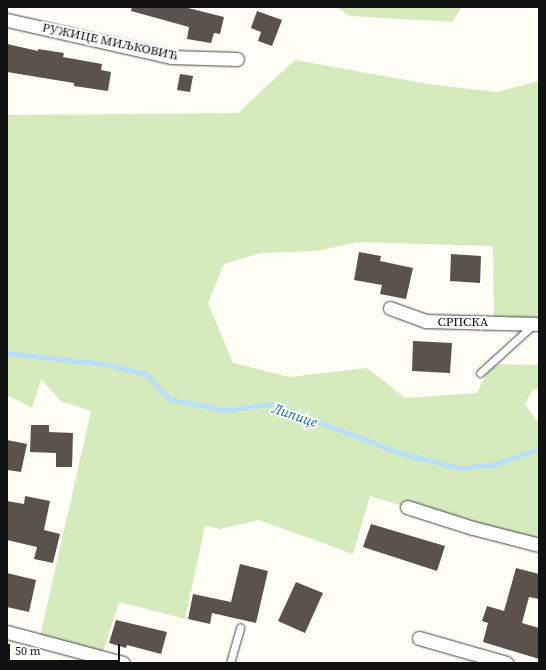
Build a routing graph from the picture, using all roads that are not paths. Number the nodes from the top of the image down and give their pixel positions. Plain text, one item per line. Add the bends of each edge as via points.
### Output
1 (7, 20) edge
2 (237, 59) dead end
3 (390, 308) dead end
4 (537, 323) edge
5 (480, 373) dead end
6 (407, 507) dead end
7 (539, 545) edge
8 (240, 627) dead end
9 (7, 632) edge
10 (419, 638) dead end
11 (123, 663) edge
12 (230, 663) edge
13 (506, 663) edge

1 - 2 street, РУЖИЦЕ МИЉКОВИЋ via 170,57
3 - 4 street, СРПСКА via 425,321
4 - 5 lane
6 - 7 street
8 - 12 lane
9 - 11 street
10 - 13 street

